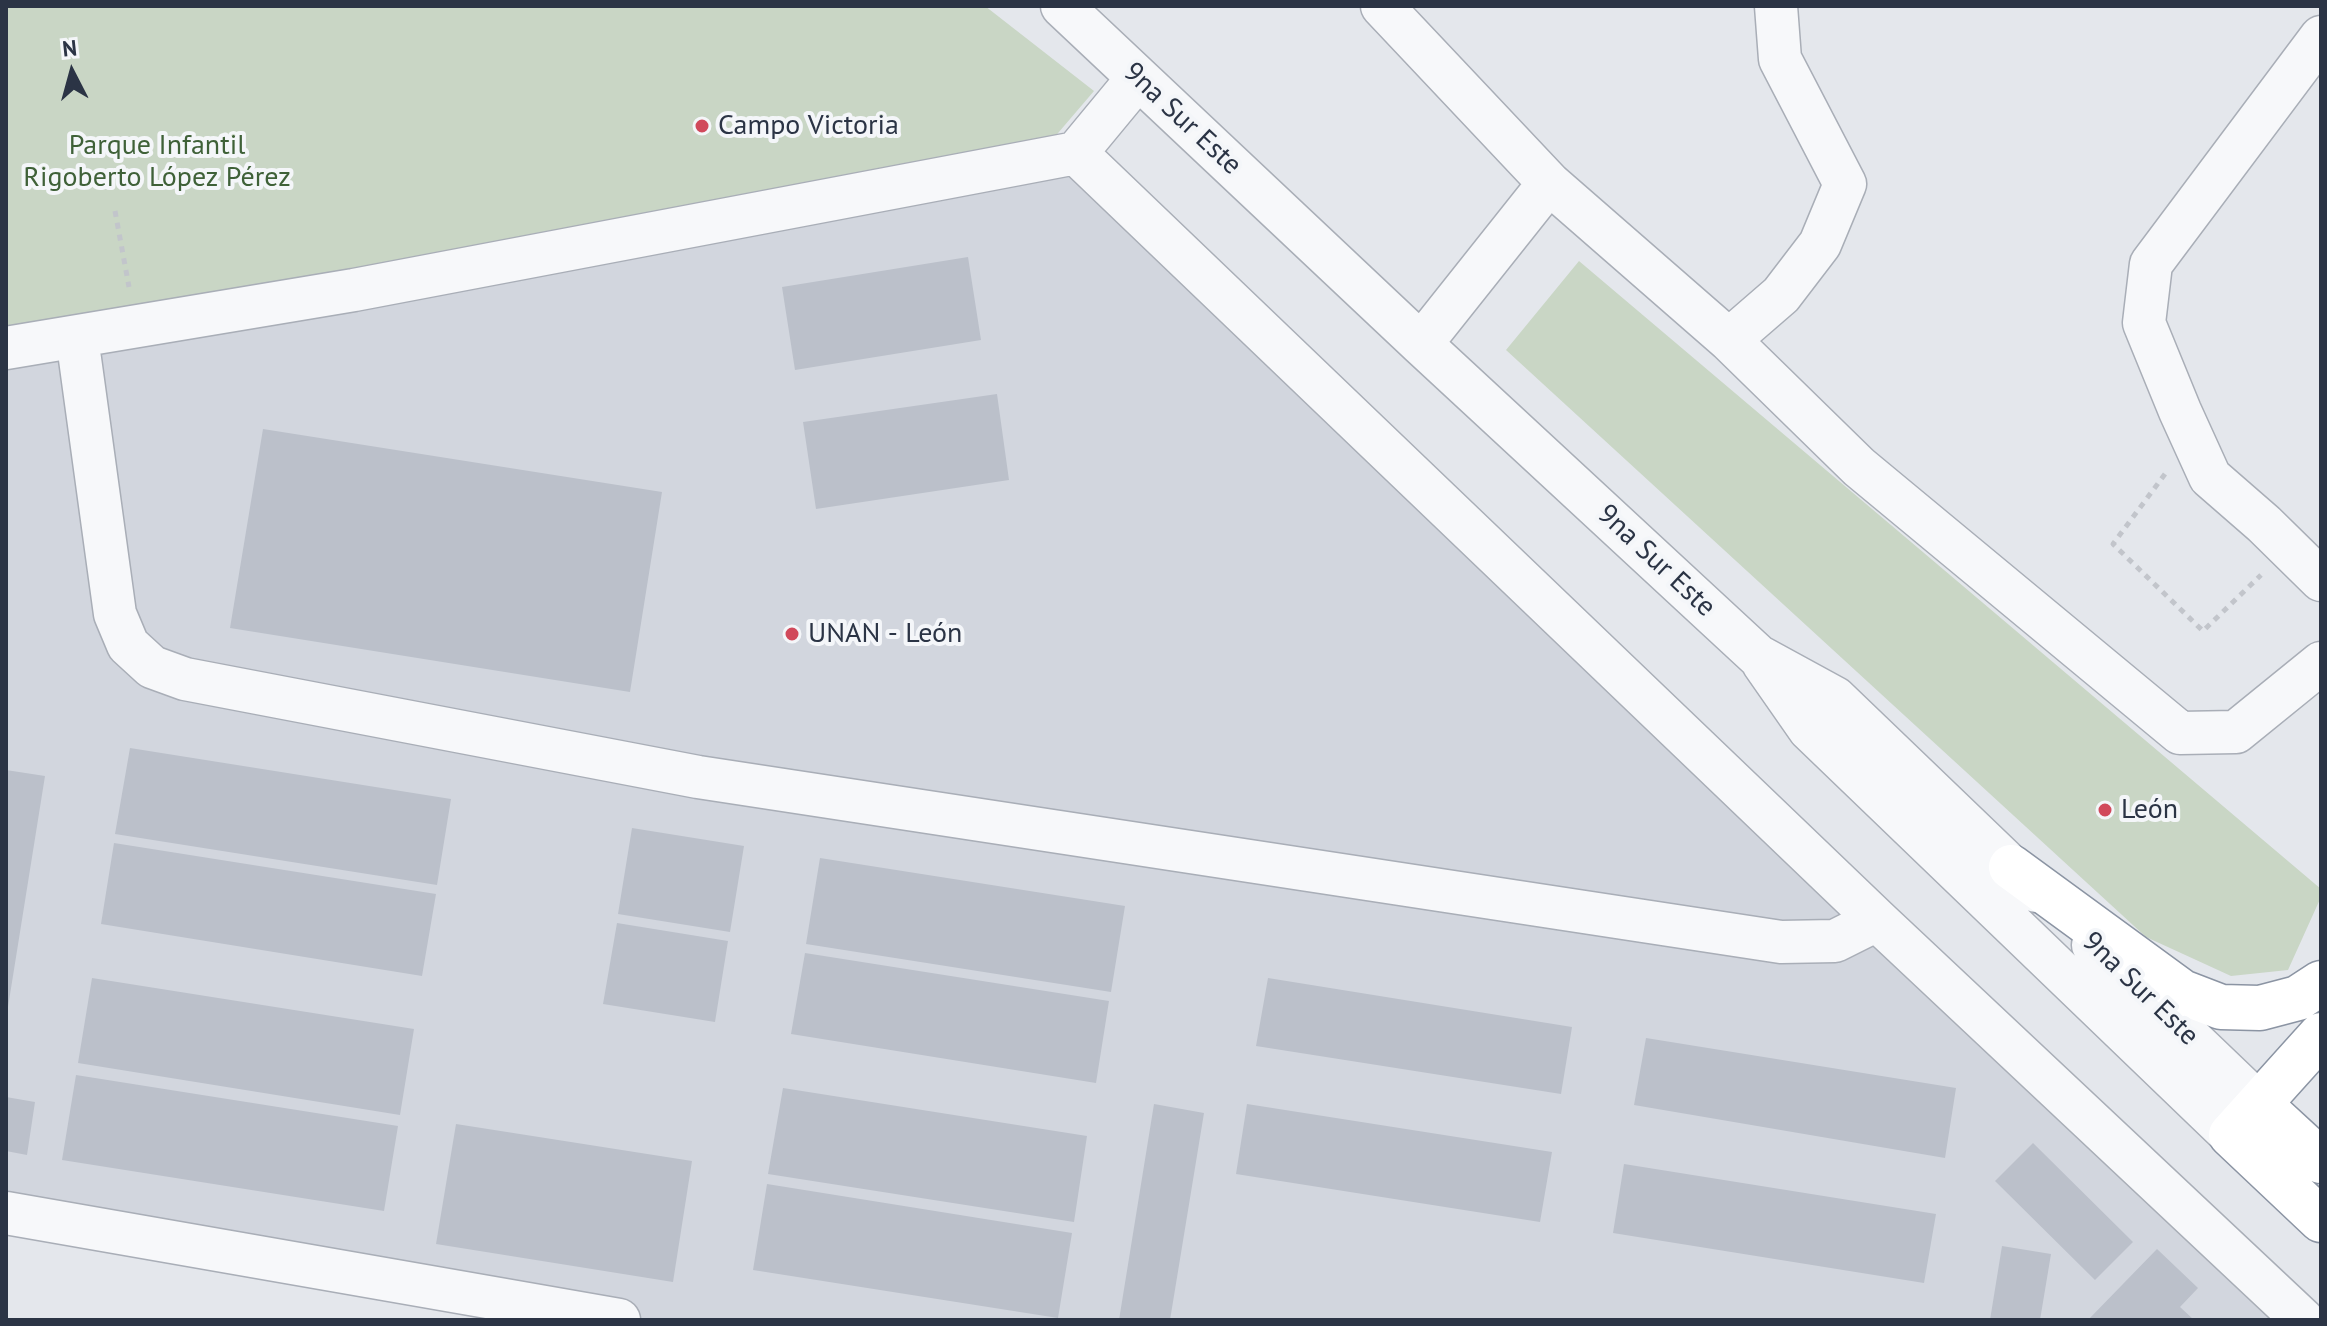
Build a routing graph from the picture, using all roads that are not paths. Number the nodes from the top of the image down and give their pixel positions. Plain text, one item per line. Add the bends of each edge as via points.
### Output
1 (1062, 6) edge
2 (1382, 6) edge
3 (1776, 6) edge
4 (2321, 37) edge
5 (1138, 78) junction
6 (1076, 153) junction
7 (1549, 183) junction
8 (77, 337) junction
9 (1729, 340) junction
10 (1421, 344) junction
11 (6, 348) edge
12 (2321, 580) edge
13 (1758, 656) junction
14 (2321, 663) edge
15 (2011, 867) junction
16 (1877, 920) junction
17 (2321, 983) edge
18 (2321, 1035) edge
19 (2245, 1120) junction
20 (2321, 1161) edge
21 (6, 1213) edge
22 (2321, 1220) edge
23 (619, 1320) edge
24 (2303, 1320) edge

1 - 5 street, 9na Sur Este
2 - 7 street
3 - 9 street via 1780,59 1845,184 1820,244 1781,295
4 - 12 street via 2151,264 2144,323 2210,477
5 - 6 street
5 - 10 street, 9na Sur Este
6 - 8 street
6 - 16 street
7 - 9 street
7 - 10 street
8 - 11 street
8 - 16 street via 115,614 128,645 152,667 185,679 698,777 1781,942 1835,941
9 - 14 street via 1859,467 2180,733 2236,732
10 - 13 street, 9na Sur Este
13 - 15 street, 9na Sur Este via 1835,698
13 - 19 street via 1809,729
15 - 17 highway via 2182,992 2221,1007 2260,1008 2298,998
15 - 19 street, 9na Sur Este
16 - 24 street
18 - 19 highway
19 - 20 highway
19 - 22 highway
21 - 23 street

